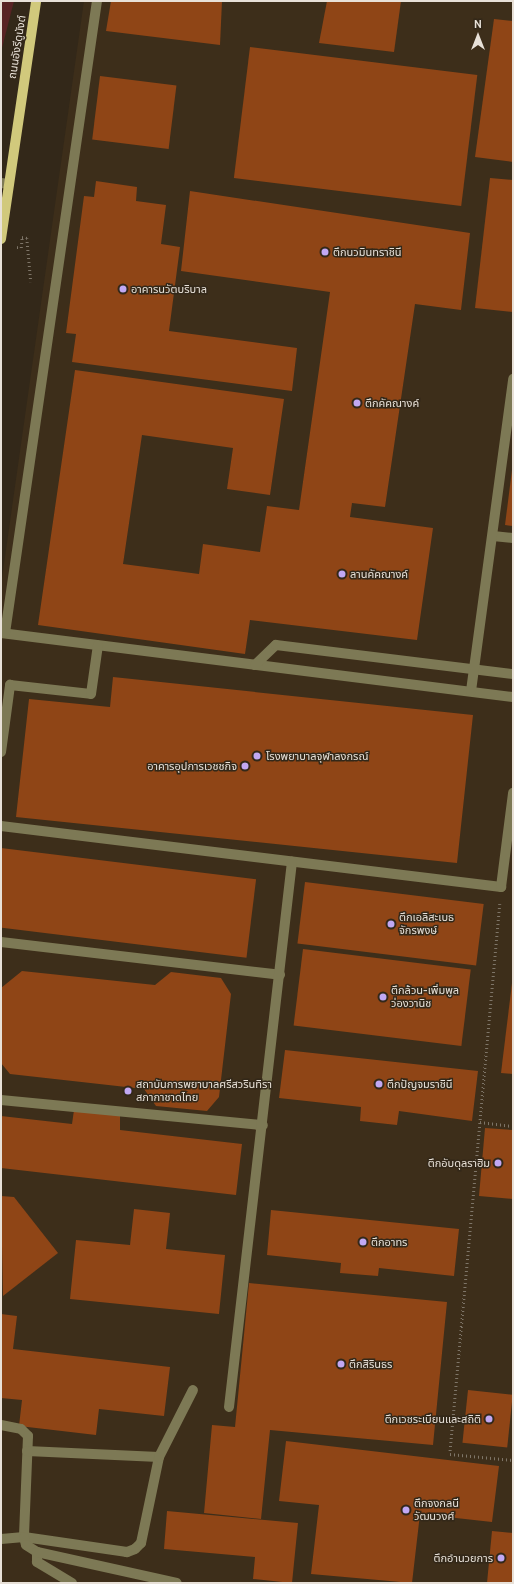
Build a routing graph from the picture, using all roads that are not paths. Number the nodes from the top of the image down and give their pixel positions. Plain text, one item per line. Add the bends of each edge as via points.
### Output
1 (36, 1) edge
2 (97, 1) edge
3 (5, 184) edge
4 (1, 239) edge
5 (513, 379) edge
6 (493, 536) junction
7 (513, 538) edge
8 (3, 633) edge
9 (98, 645) junction
10 (255, 665) junction
11 (475, 669) junction
12 (513, 674) edge
13 (471, 691) junction
14 (513, 696) edge
15 (1, 752) edge
16 (513, 793) edge
17 (1, 826) edge
18 (292, 862) junction
19 (1, 942) edge
20 (280, 975) junction
21 (1, 1100) edge
22 (263, 1125) junction
23 (193, 1390) dead end
24 (229, 1408) dead end
25 (1, 1425) edge
26 (28, 1451) junction
27 (158, 1457) junction
28 (24, 1537) junction
29 (1, 1539) edge
30 (37, 1552) junction
31 (72, 1583) edge
32 (177, 1583) edge

1 - 3 main road, ถนนอังรีดูนังต์
2 - 8 street
3 - 4 main road, ถนนอังรีดูนังต์
5 - 6 street
6 - 7 street
6 - 11 street
8 - 9 street
9 - 10 street
9 - 15 street via 91,694 10,686
10 - 11 street via 276,645
10 - 13 street
11 - 12 street
11 - 13 street
13 - 14 street
16 - 18 street via 501,887
17 - 18 street
18 - 20 street
19 - 20 street
20 - 22 street
21 - 22 street
22 - 24 street
23 - 27 street
25 - 26 street via 25,1431
26 - 27 street
26 - 28 street
27 - 28 street via 141,1543 135,1549 127,1552
28 - 29 street
28 - 30 street via 26,1545
30 - 31 street via 37,1562
30 - 32 street

